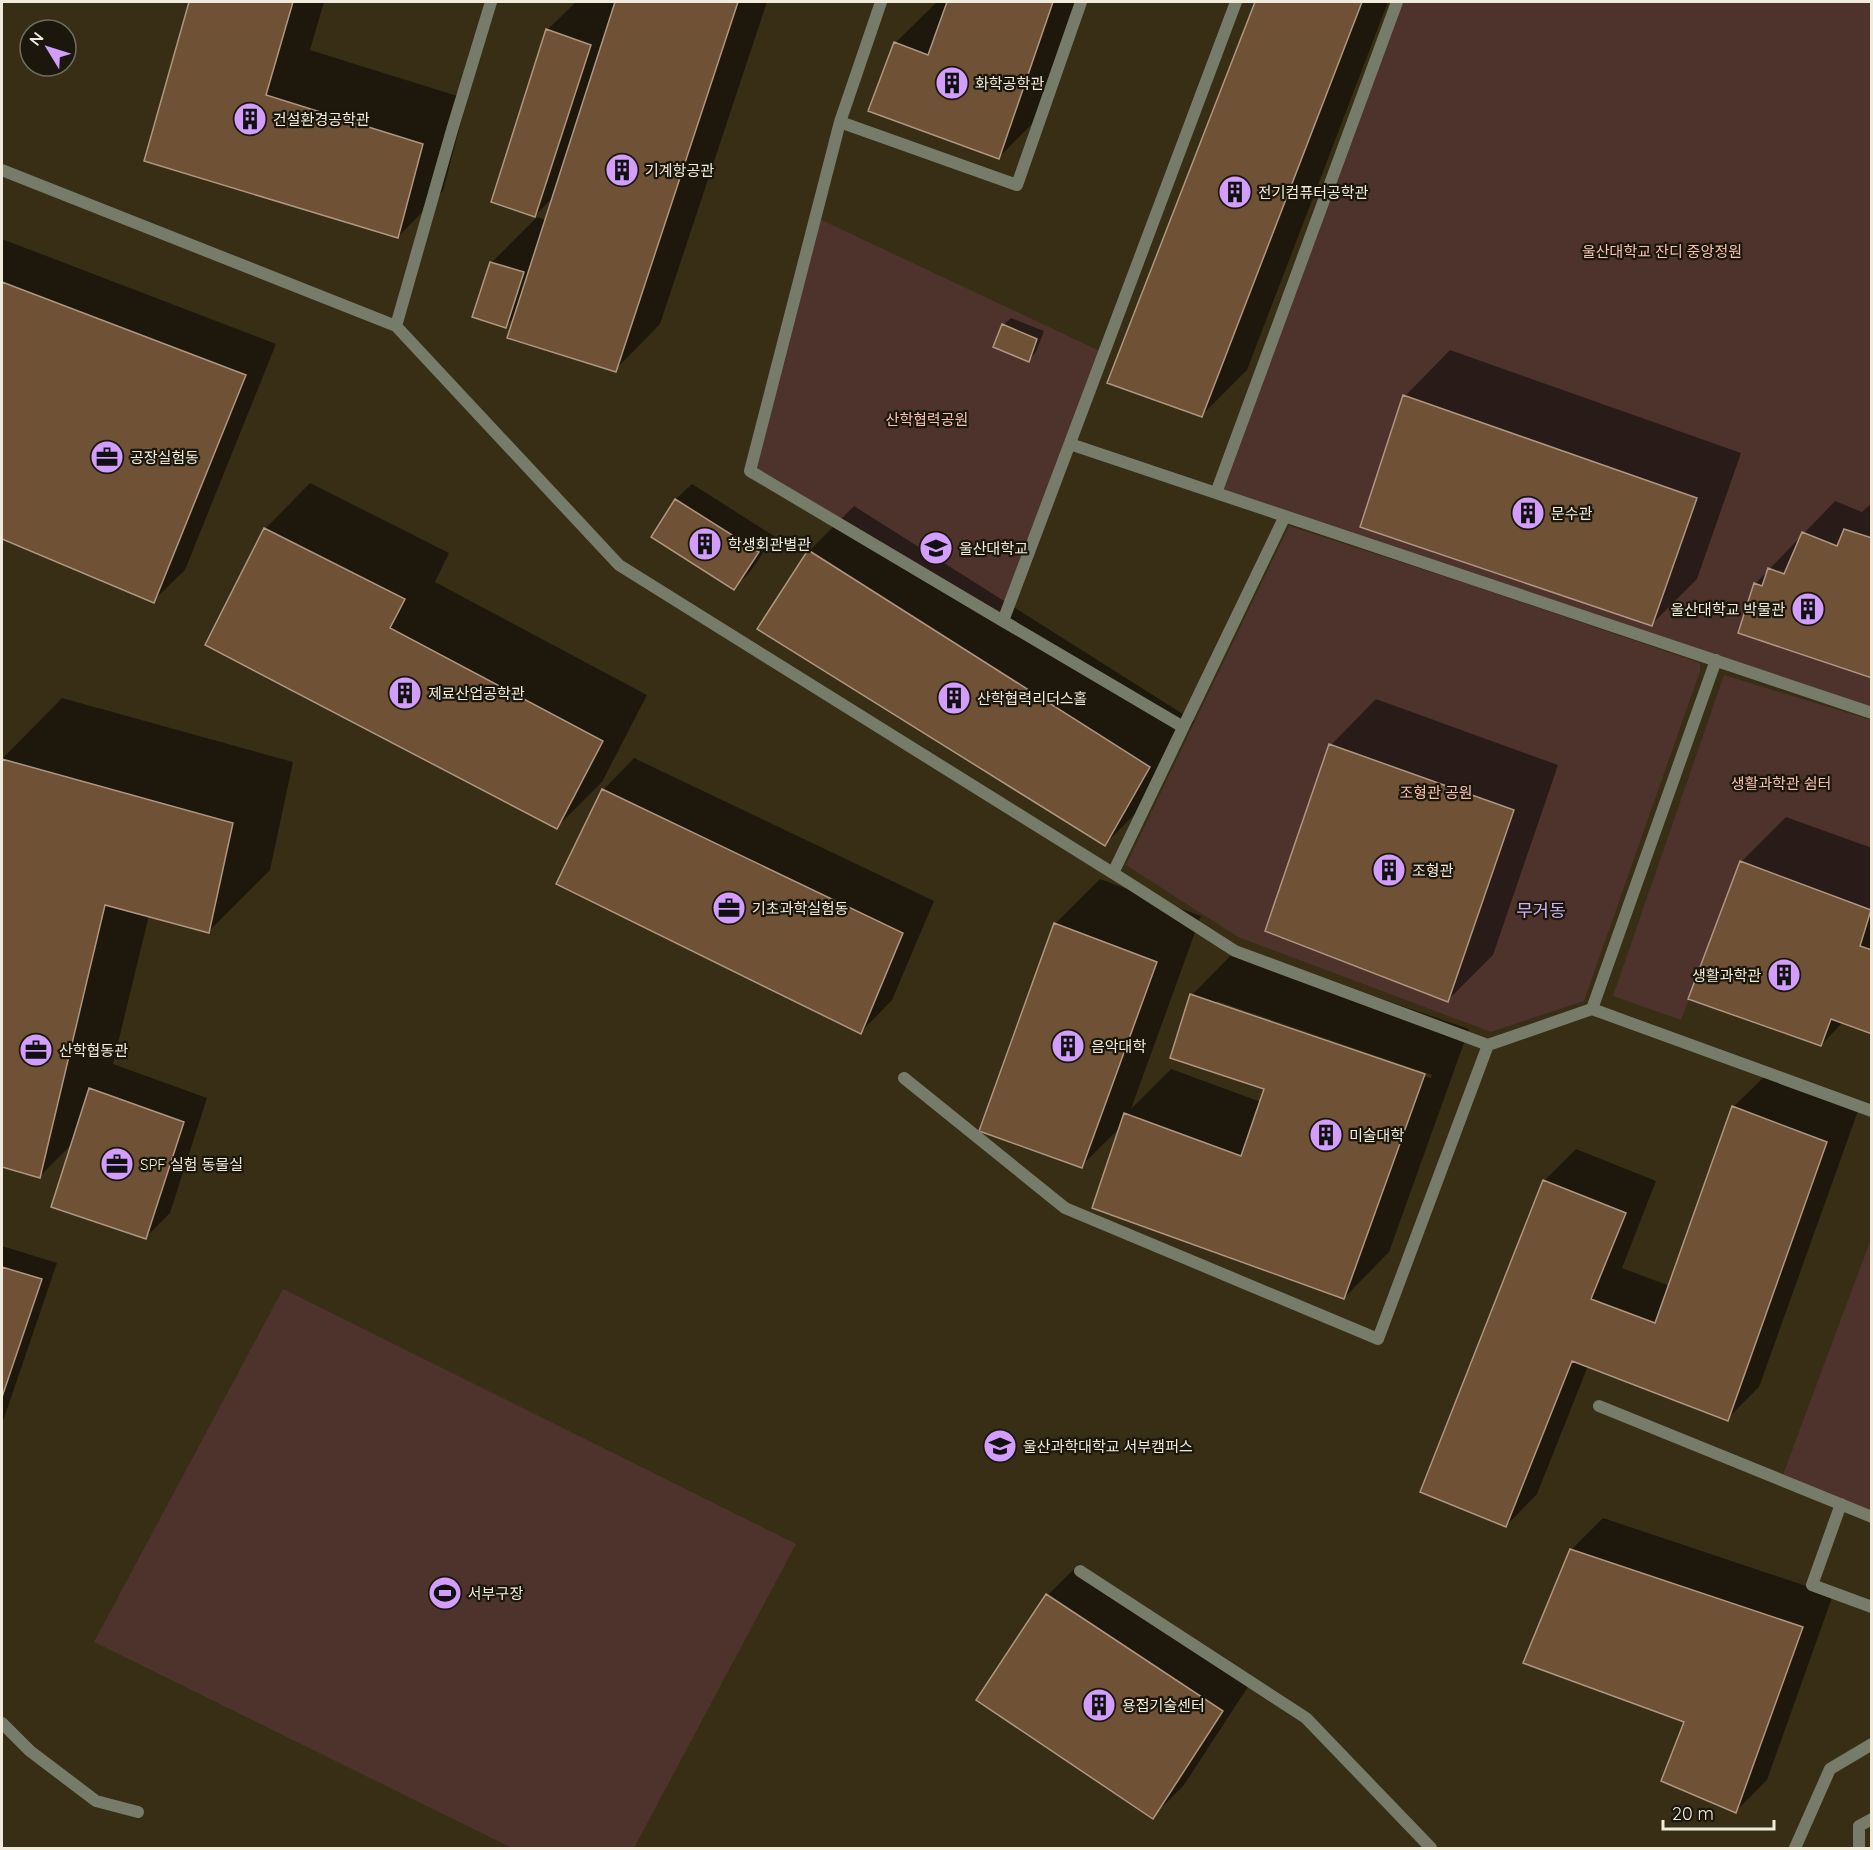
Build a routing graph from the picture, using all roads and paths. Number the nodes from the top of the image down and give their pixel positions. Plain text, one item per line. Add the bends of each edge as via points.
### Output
1 (491, 2) edge
2 (881, 2) edge
3 (1081, 2) edge
4 (1236, 2) edge
5 (1397, 2) edge
6 (840, 122) junction
7 (2, 170) edge
8 (396, 326) junction
9 (1070, 444) junction
10 (1216, 493) junction
11 (1285, 516) junction
12 (1003, 621) junction
13 (1716, 660) junction
14 (1872, 713) edge
15 (1183, 727) junction
16 (1113, 873) junction
17 (1592, 1009) junction
18 (1488, 1045) junction
19 (904, 1078) dead end
20 (1872, 1111) edge
21 (1599, 1406) dead end
22 (1842, 1504) junction
23 (1872, 1516) edge
24 (1080, 1571) dead end
25 (1872, 1607) edge
26 (2, 1722) edge
27 (1872, 1744) edge
28 (138, 1812) dead end
29 (1872, 1819) edge
30 (1431, 1848) edge
31 (1795, 1848) edge
32 (1859, 1848) edge

1 - 8 street
2 - 6 street
3 - 6 street via 1017,185
4 - 9 street
5 - 10 street
6 - 12 street via 750,471
7 - 8 street
8 - 16 street via 619,565
9 - 10 street
9 - 12 street
10 - 11 street
11 - 13 street
11 - 15 street
12 - 15 street
13 - 14 street
13 - 17 street
15 - 16 street
16 - 18 street via 1235,951
17 - 18 street
17 - 20 street
18 - 19 street via 1378,1340 1065,1208
21 - 22 street
22 - 23 street
22 - 25 street via 1812,1585
24 - 30 street via 1306,1718
26 - 28 street via 30,1751 96,1801
27 - 31 street via 1830,1769
29 - 32 street via 1859,1826

